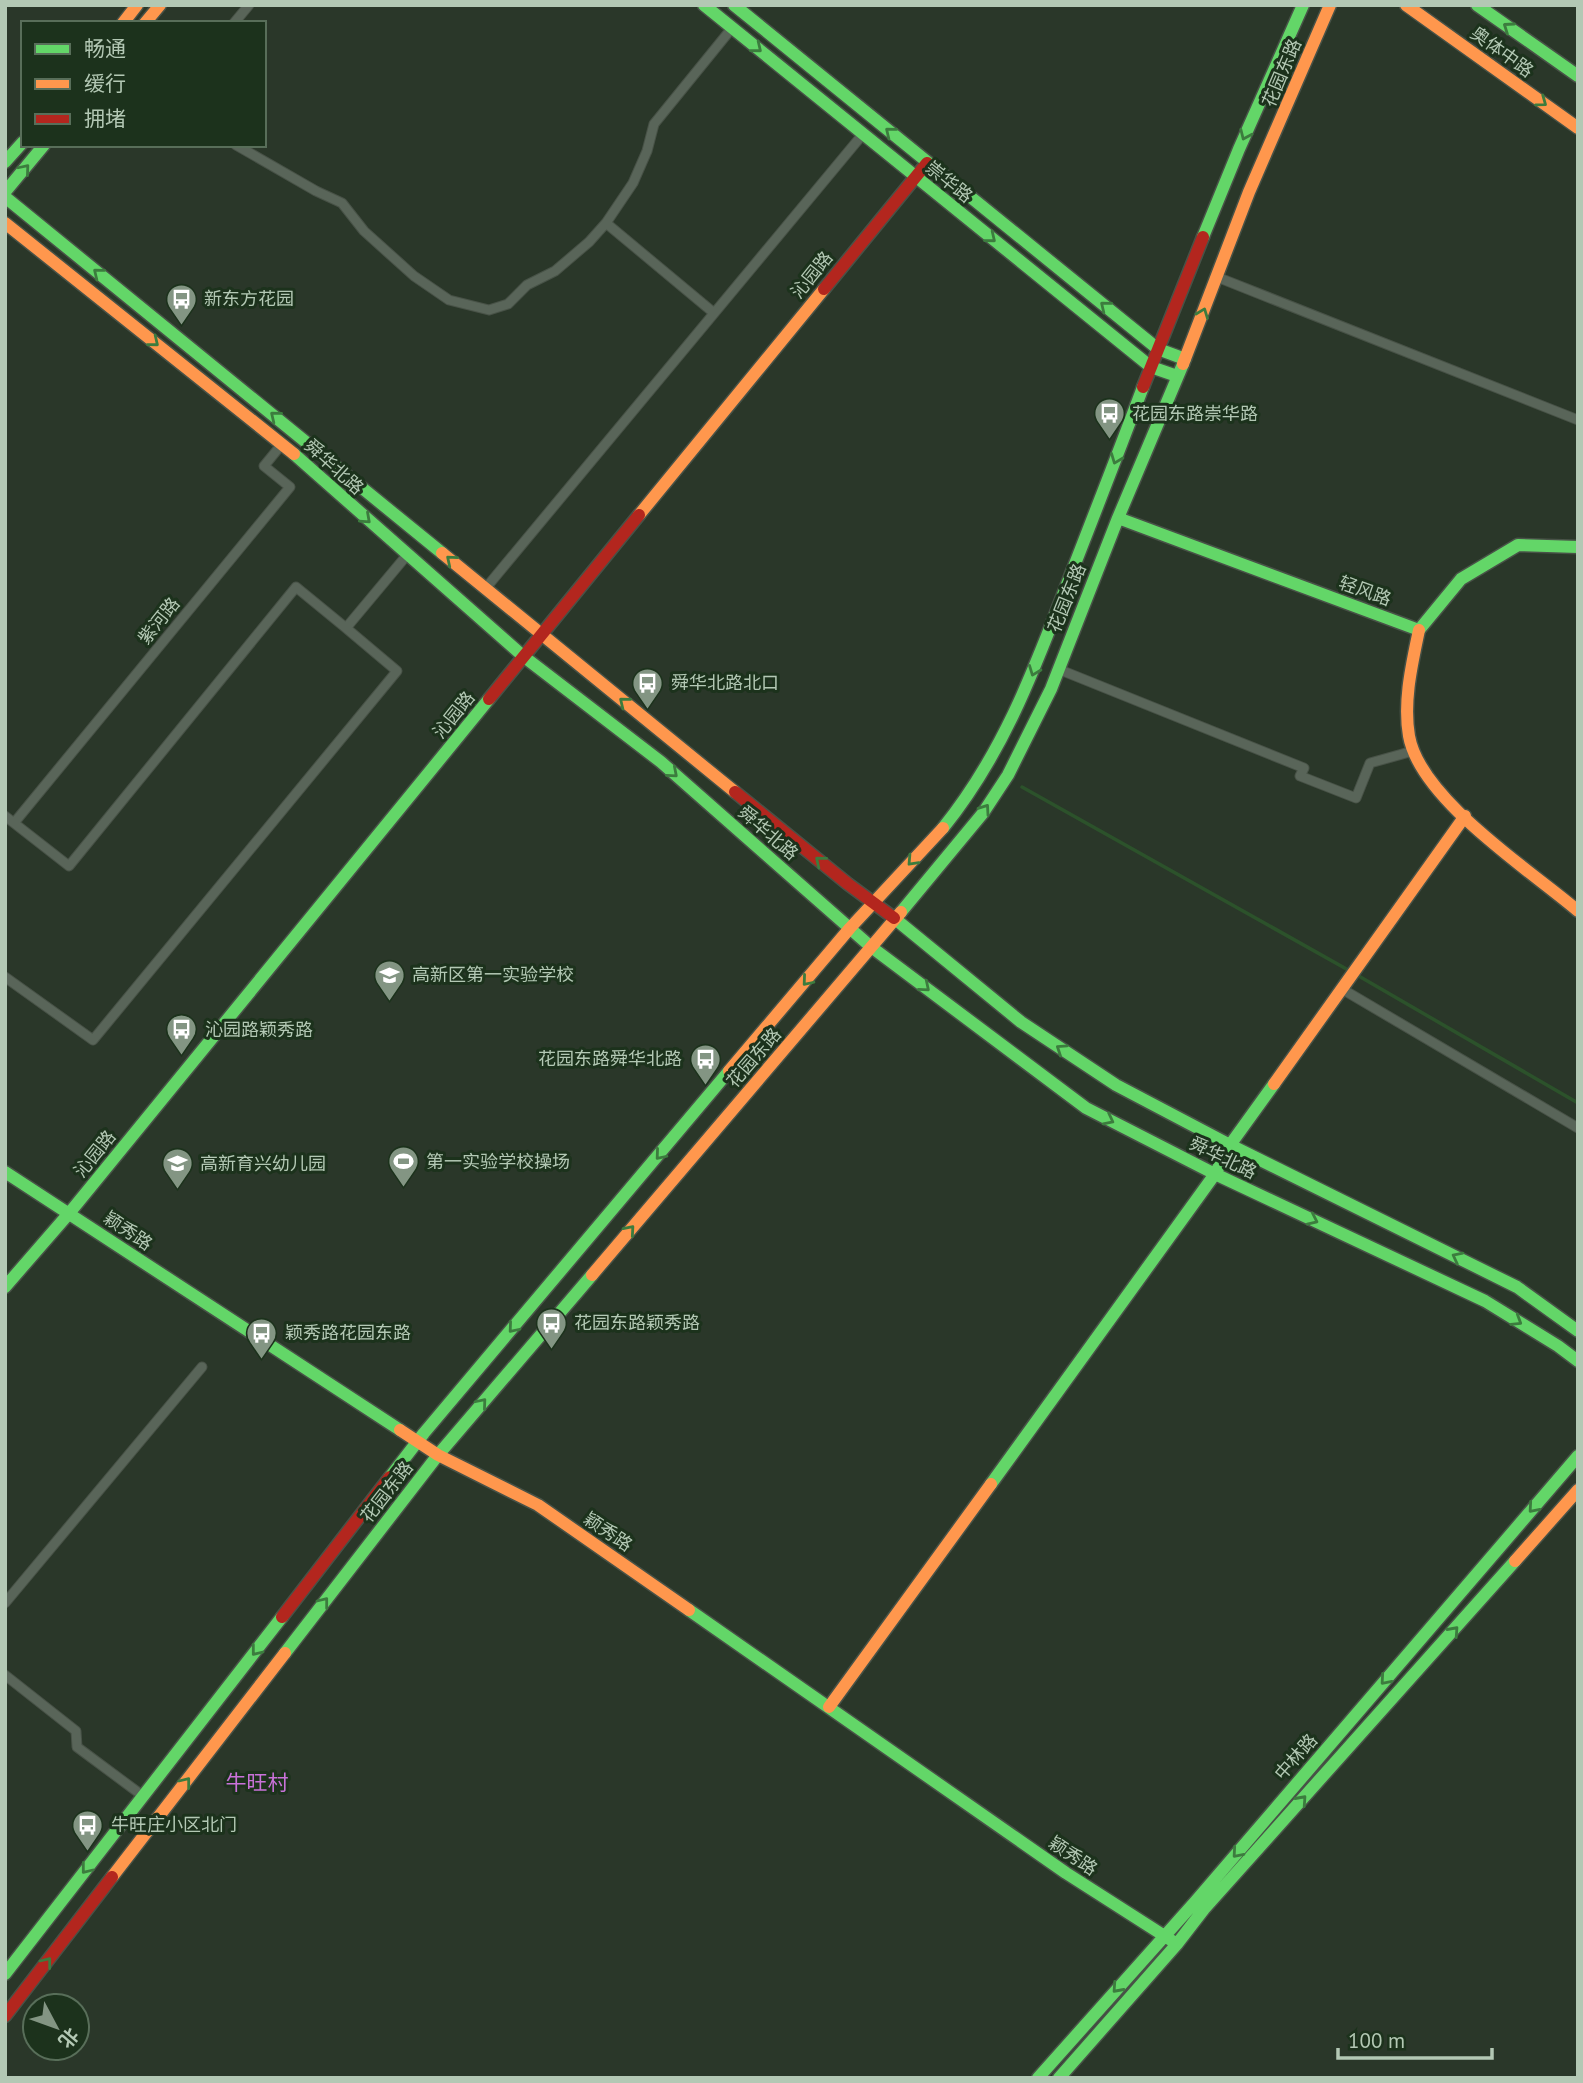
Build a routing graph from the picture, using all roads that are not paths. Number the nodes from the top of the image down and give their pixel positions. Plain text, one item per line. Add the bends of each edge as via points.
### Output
1 (137, 5) edge
2 (160, 5) edge
3 (249, 5) edge
4 (704, 5) edge
5 (734, 5) edge
6 (1303, 5) edge
7 (1330, 5) edge
8 (1406, 5) edge
9 (1477, 5) edge
10 (125, 21) edge
11 (147, 21) edge
12 (236, 21) edge
13 (732, 28) junction
14 (1578, 76) edge
15 (1578, 128) edge
16 (863, 134) junction
17 (21, 144) edge
18 (42, 147) edge
19 (239, 147) edge
20 (5, 163) edge
21 (927, 163) junction
22 (915, 177) junction
23 (5, 195) edge
24 (5, 223) edge
25 (606, 223) junction
26 (1217, 276) junction
27 (714, 313) junction
28 (1158, 349) junction
29 (1185, 359) junction
30 (1151, 367) junction
31 (1177, 376) junction
32 (1578, 419) edge
33 (282, 444) junction
34 (1118, 518) junction
35 (1578, 547) edge
36 (407, 555) junction
37 (485, 589) junction
38 (346, 628) junction
39 (1419, 630) junction
40 (541, 635) junction
41 (523, 656) junction
42 (1058, 669) junction
43 (1413, 751) junction
44 (5, 816) edge
45 (1465, 816) junction
46 (14, 823) junction
47 (874, 903) junction
48 (1578, 911) edge
49 (894, 918) junction
50 (850, 928) junction
51 (870, 946) junction
52 (5, 977) edge
53 (1342, 989) junction
54 (1578, 1128) edge
55 (1230, 1146) junction
56 (5, 1171) edge
57 (1215, 1174) junction
58 (69, 1213) junction
59 (5, 1287) edge
60 (1578, 1331) edge
61 (1578, 1361) edge
62 (202, 1367) dead end
63 (418, 1442) junction
64 (438, 1455) junction
65 (1578, 1456) edge
66 (1578, 1490) edge
67 (5, 1603) edge
68 (5, 1675) edge
69 (829, 1707) junction
70 (143, 1796) junction
71 (1163, 1937) junction
72 (1177, 1944) junction
73 (5, 1974) edge
74 (5, 2016) edge
75 (1038, 2078) edge
76 (1059, 2078) edge

1 - 10 main road
2 - 11 main road
3 - 12 street
4 - 13 main road, 崇华路
21 -> 5 main road, 崇华路
6 -> 28 main road, 花园东路
7 - 26 main road, 花园东路
8 -> 15 main road, 奥体中路
14 -> 9 main road, 奥体中路
13 -> 16 main road, 崇华路
13 - 25 street via 654,124 633,183
16 - 22 main road, 崇华路
16 - 27 street
17 - 20 main road
23 -> 18 main road
19 - 25 street via 342,203 373,239 449,300 489,310 508,304 527,285 555,271
21 - 22 main road, 沁园路
28 -> 21 main road, 崇华路
22 -> 30 main road, 崇华路
22 - 40 main road, 沁园路
37 -> 23 main road, 舜华北路
24 -> 33 main road, 舜华北路
25 - 27 street
29 -> 26 main road, 花园东路
26 - 32 street
27 - 37 street
28 - 29 main road, 崇华路
28 - 30 main road, 花园东路
29 - 31 main road, 花园东路
30 - 31 main road, 崇华路
30 -> 47 main road, 花园东路 via 1029,683 990,762 970,796
31 - 34 main road, 花园东路
33 -> 36 main road, 舜华北路
33 - 46 street, 紫河路 via 264,466 290,487
34 - 39 main road, 轻风路
34 - 42 main road, 花园东路
35 - 39 main road via 1518,545 1461,579
36 - 38 street
36 - 41 main road, 舜华北路
37 - 40 main road, 舜华北路
38 - 46 street via 296,587 69,866
38 - 52 street via 397,671 93,1040
39 - 43 main road via 1407,710
40 - 41 main road, 沁园路
47 -> 40 main road, 舜华北路
41 -> 50 main road, 舜华北路 via 661,762
41 - 58 main road, 沁园路
42 - 43 street via 1304,768 1300,776 1356,798 1370,763
49 -> 42 main road, 花园东路 via 983,813 1008,775
43 - 45 main road via 1430,782
44 - 46 street
45 - 48 main road
45 - 53 main road
47 - 49 main road, 舜华北路
47 - 50 main road, 花园东路
49 - 51 main road, 花园东路
55 -> 49 main road, 舜华北路 via 1116,1085 1021,1022
50 - 51 main road, 舜华北路
50 -> 63 main road, 花园东路
51 -> 57 main road, 舜华北路 via 1086,1108
64 -> 51 main road, 花园东路
53 - 54 street
53 - 55 main road
55 - 57 main road
60 -> 55 main road, 舜华北路 via 1517,1287
56 - 58 main road, 颖秀路
57 -> 61 main road, 舜华北路 via 1485,1301
57 - 69 main road
58 - 59 main road, 沁园路
58 - 63 main road, 颖秀路
62 - 67 street
63 - 64 main road, 颖秀路
63 -> 70 main road, 花园东路
64 - 69 main road, 颖秀路 via 538,1505
74 -> 64 main road, 花园东路
65 -> 71 main road, 中林路
72 -> 66 main road, 中林路
68 - 70 street via 76,1731 77,1747
69 - 71 main road, 颖秀路
70 -> 73 main road, 花园东路
71 - 72 main road, 颖秀路
71 -> 75 main road, 中林路
72 - 76 main road, 中林路

